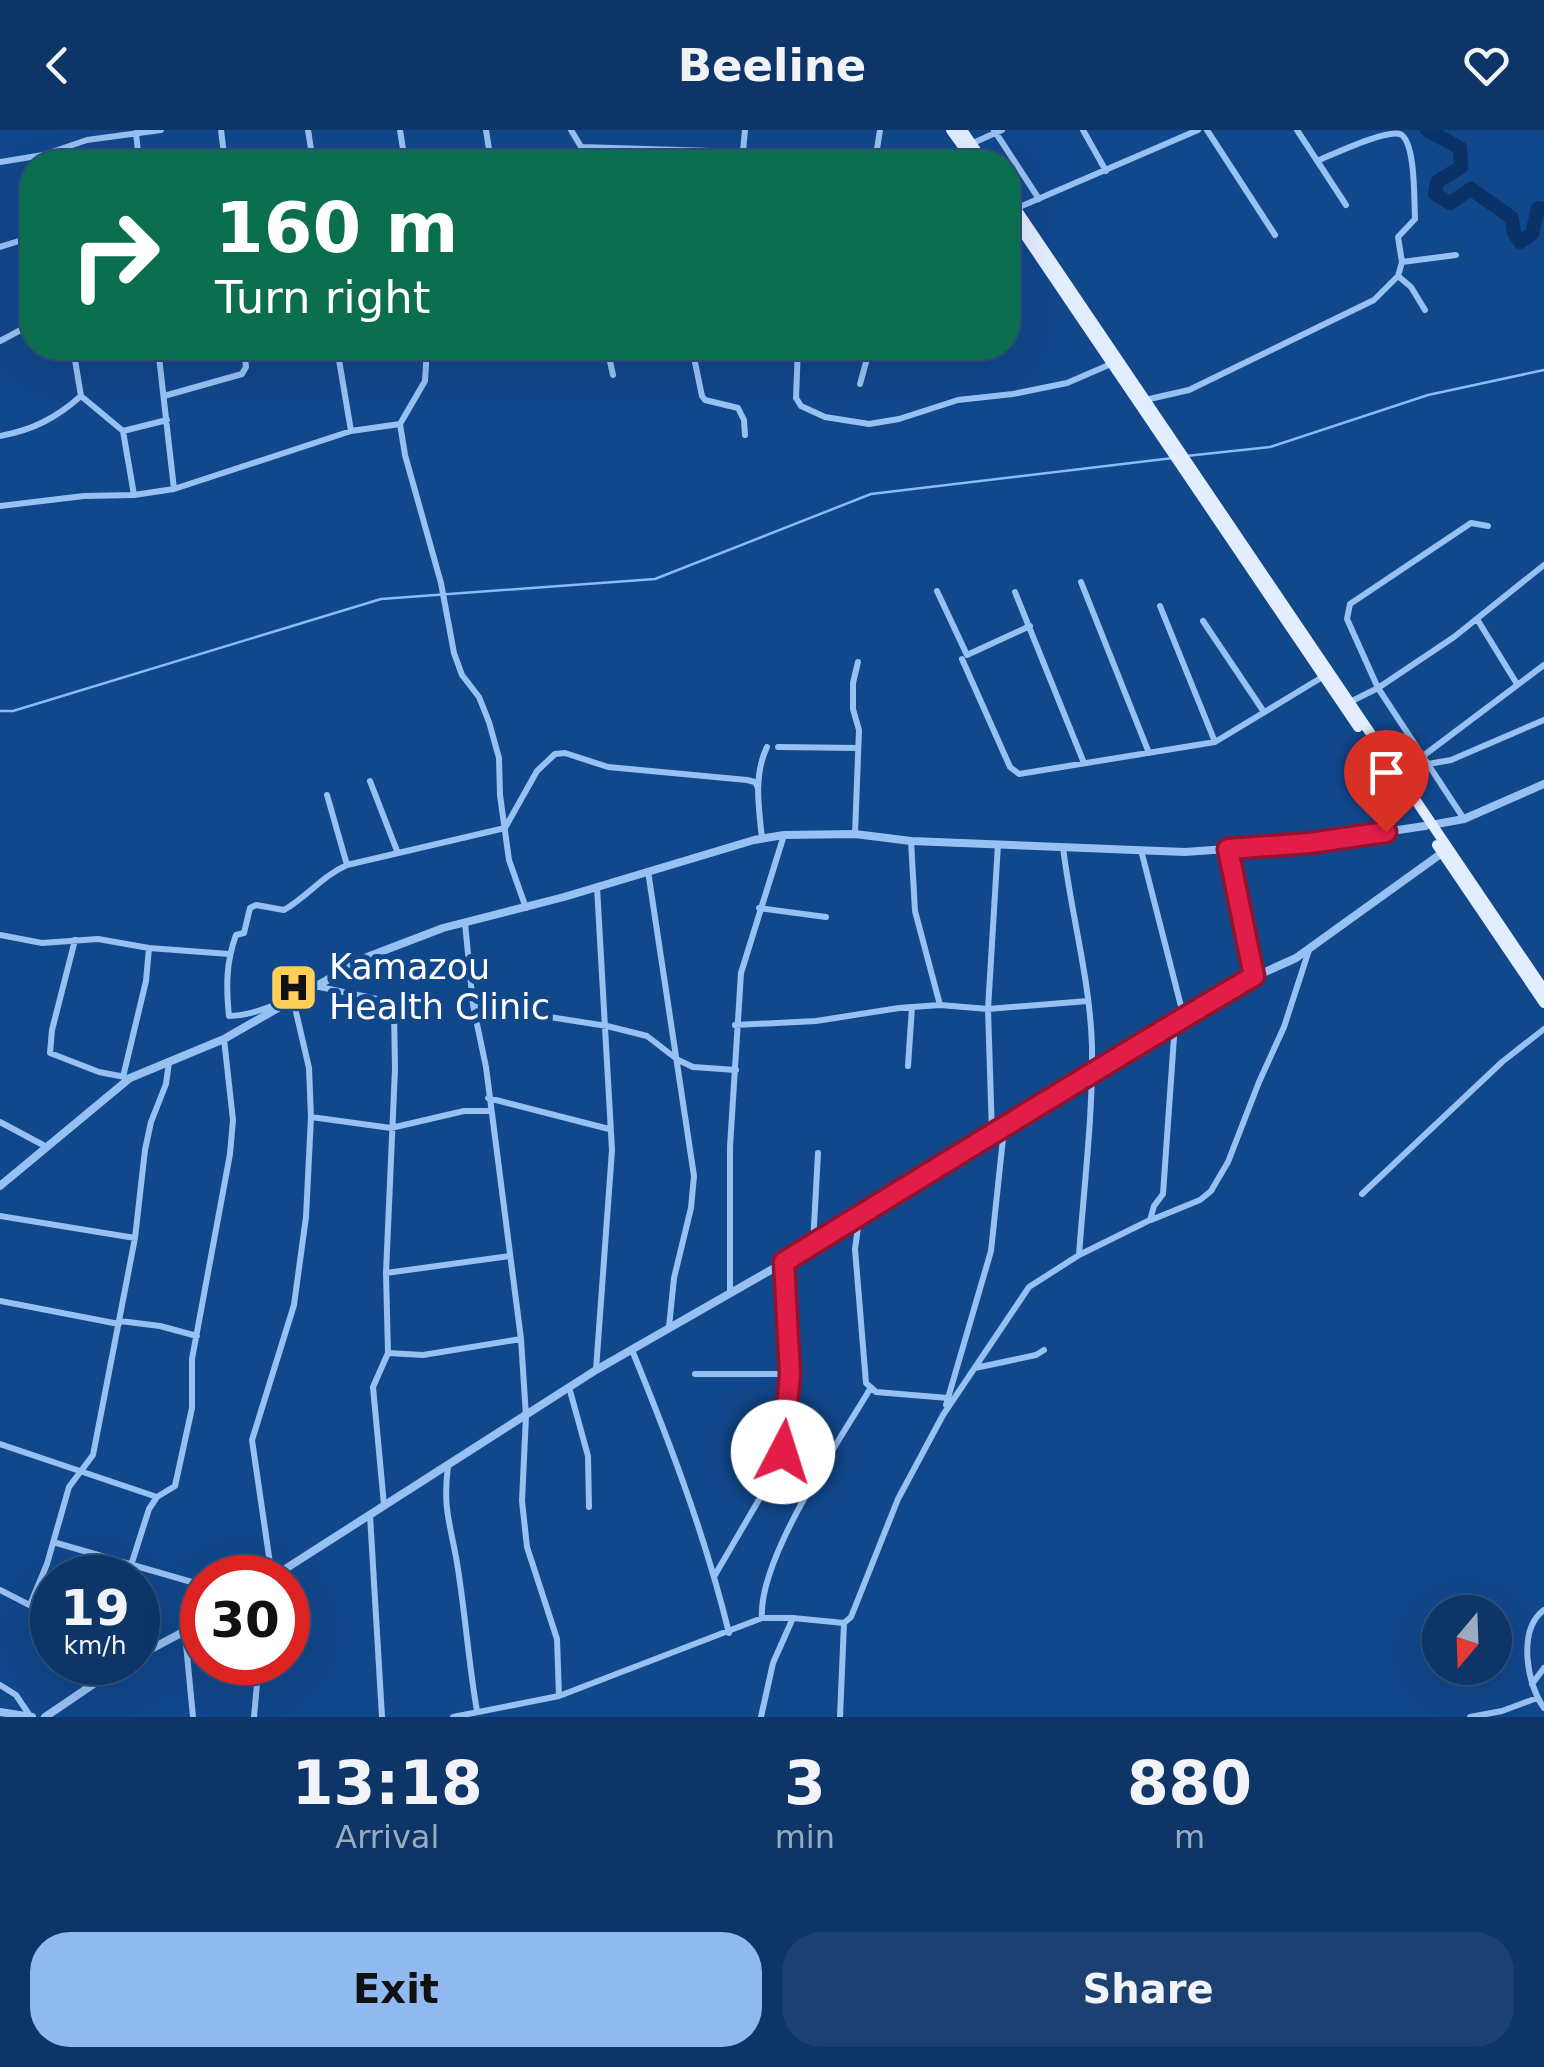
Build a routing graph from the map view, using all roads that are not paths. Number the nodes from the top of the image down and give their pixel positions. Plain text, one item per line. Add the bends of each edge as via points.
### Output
1 (86, 130) edge
2 (161, 130) edge
3 (571, 130) edge
4 (962, 130) edge
5 (1083, 130) edge
6 (1198, 130) edge
7 (1207, 130) edge
8 (1297, 130) edge
9 (997, 131) edge
10 (136, 133) junction
11 (87, 140) junction
12 (972, 144) junction
13 (581, 147) junction
14 (64, 150) edge
15 (138, 150) edge
16 (583, 150) edge
17 (679, 150) edge
18 (976, 150) edge
19 (1317, 161) junction
20 (1020, 168) edge
21 (1106, 171) junction
22 (1039, 199) junction
23 (1346, 205) dead end
24 (1020, 206) edge
25 (1020, 220) edge
26 (1020, 226) edge
27 (1274, 235) dead end
28 (1025, 236) junction
29 (1020, 237) edge
30 (1456, 255) dead end
31 (1402, 262) junction
32 (1398, 276) junction
33 (1425, 310) dead end
34 (75, 360) edge
35 (160, 360) edge
36 (245, 360) edge
37 (339, 360) edge
38 (426, 360) edge
39 (609, 360) edge
40 (694, 360) edge
41 (798, 360) edge
42 (867, 360) edge
43 (1110, 364) junction
44 (612, 375) dead end
45 (860, 384) dead end
46 (81, 396) junction
47 (164, 396) junction
48 (1146, 400) junction
49 (166, 420) junction
50 (400, 424) junction
51 (123, 431) junction
52 (350, 431) junction
53 (0, 436) edge
54 (745, 436) dead end
55 (174, 490) junction
56 (134, 495) junction
57 (0, 506) edge
58 (1488, 526) dead end
59 (1544, 565) edge
60 (1081, 582) dead end
61 (937, 591) dead end
62 (1015, 592) dead end
63 (1160, 606) dead end
64 (1477, 619) junction
65 (1203, 622) dead end
66 (1030, 626) junction
67 (962, 659) dead end
68 (858, 662) dead end
69 (1544, 665) edge
70 (1324, 676) junction
71 (1518, 684) junction
72 (1378, 688) junction
73 (1350, 702) junction
74 (1264, 712) junction
75 (1544, 720) edge
76 (1215, 742) junction
77 (767, 747) dead end
78 (778, 747) dead end
79 (858, 748) junction
80 (1149, 753) junction
81 (1423, 756) junction
82 (1084, 763) junction
83 (1428, 764) junction
84 (1394, 769) junction
85 (370, 781) dead end
86 (1544, 784) edge
87 (758, 788) junction
88 (327, 795) dead end
89 (1464, 819) junction
90 (1428, 825) junction
91 (505, 828) junction
92 (784, 834) junction
93 (855, 834) junction
94 (762, 839) junction
95 (911, 841) junction
96 (998, 844) junction
97 (1063, 847) junction
98 (1228, 849) junction
99 (1141, 850) junction
100 (397, 851) junction
101 (1442, 853) junction
102 (346, 865) junction
103 (648, 871) junction
104 (597, 887) junction
105 (526, 908) junction
106 (759, 908) junction
107 (826, 917) dead end
108 (466, 923) junction
109 (0, 935) edge
110 (75, 940) junction
111 (1310, 947) junction
112 (148, 948) junction
113 (229, 954) junction
114 (1520, 960) junction
115 (1254, 976) junction
116 (315, 986) junction
117 (1544, 990) edge
118 (294, 1000) junction
119 (1088, 1001) junction
120 (1544, 1003) edge
121 (472, 1005) junction
122 (940, 1005) junction
123 (912, 1007) junction
124 (988, 1010) junction
125 (1180, 1020) junction
126 (816, 1022) junction
127 (735, 1025) junction
128 (607, 1026) junction
129 (1544, 1030) edge
130 (818, 1035) dead end
131 (224, 1038) junction
132 (678, 1060) junction
133 (169, 1061) junction
134 (908, 1066) dead end
135 (736, 1070) junction
136 (1091, 1072) junction
137 (126, 1077) junction
138 (488, 1098) junction
139 (490, 1111) junction
140 (312, 1116) junction
141 (0, 1122) edge
142 (391, 1128) junction
143 (609, 1128) junction
144 (1004, 1128) junction
145 (992, 1134) junction
146 (45, 1146) junction
147 (818, 1152) dead end
148 (0, 1186) edge
149 (1362, 1194) dead end
150 (0, 1216) edge
151 (860, 1218) junction
152 (1150, 1220) junction
153 (135, 1238) junction
154 (814, 1244) junction
155 (1080, 1255) junction
156 (510, 1256) junction
157 (784, 1262) junction
158 (386, 1272) junction
159 (730, 1291) junction
160 (0, 1301) edge
161 (120, 1323) junction
162 (669, 1326) junction
163 (197, 1336) junction
164 (521, 1339) junction
165 (632, 1350) junction
166 (1044, 1350) dead end
167 (388, 1352) junction
168 (974, 1368) junction
169 (596, 1370) junction
170 (695, 1374) dead end
171 (790, 1374) junction
172 (569, 1387) junction
173 (870, 1389) junction
174 (948, 1398) junction
175 (942, 1415) junction
176 (526, 1416) junction
177 (0, 1444) edge
178 (448, 1464) junction
179 (82, 1469) junction
180 (157, 1497) junction
181 (384, 1505) junction
182 (589, 1507) dead end
183 (370, 1514) junction
184 (54, 1542) junction
185 (49, 1555) edge
186 (94, 1555) edge
187 (134, 1555) edge
188 (269, 1555) edge
189 (306, 1555) edge
190 (715, 1574) junction
191 (0, 1590) edge
192 (30, 1605) edge
193 (1544, 1610) edge
194 (762, 1618) junction
195 (792, 1618) junction
196 (844, 1624) junction
197 (729, 1633) junction
198 (1544, 1668) edge
199 (1531, 1684) junction
200 (0, 1685) edge
201 (92, 1685) edge
202 (189, 1685) edge
203 (257, 1685) edge
204 (559, 1696) junction
205 (1536, 1698) junction
206 (1544, 1708) edge
207 (477, 1711) junction
208 (0, 1712) edge
209 (31, 1717) edge
210 (45, 1717) edge
211 (192, 1717) edge
212 (254, 1717) edge
213 (382, 1717) edge
214 (453, 1717) edge
215 (762, 1717) edge
216 (840, 1717) edge
217 (1470, 1717) edge

1 - 11 street
2 - 10 street
3 - 13 street
4 - 12 main road
5 - 21 street
6 - 21 street
7 - 27 street
8 - 19 street
9 - 12 street
10 - 11 street
10 - 15 street
11 - 14 street
12 - 18 main road
13 - 16 street
13 - 17 street
19 - 23 street
19 - 31 street via 1386,133 1406,139 1415,219 1398,238
20 - 22 street
21 - 22 street
22 - 24 street
25 - 48 main road
26 - 28 main road
28 - 29 street
28 - 43 main road
30 - 31 street
31 - 32 street
32 - 33 street
32 - 48 street via 1379,296 1301,336 1189,390
34 - 46 street
35 - 47 street
36 - 47 street via 242,374
37 - 52 street
38 - 50 street via 424,381
39 - 44 street
40 - 54 street via 702,396 738,408
41 - 43 street via 801,406 869,424 958,400 1067,383
42 - 45 street
43 - 70 main road
46 - 51 street
46 - 53 street via 58,416
47 - 49 street
48 - 73 main road
49 - 51 street
49 - 55 street
50 - 52 street
50 - 91 street via 454,653 479,696 499,758
51 - 56 street
52 - 55 street
55 - 56 street
56 - 57 street
58 - 72 street via 1471,523 1350,604 1347,619
59 - 64 street
60 - 80 street
61 - 66 street via 967,656
62 - 66 street
63 - 76 street
64 - 71 street
64 - 72 street
65 - 74 street
66 - 82 street
67 - 82 street via 1014,772
68 - 79 street
69 - 71 street
70 - 74 street
70 - 90 main road
71 - 81 street
72 - 73 street
72 - 81 street
73 - 84 main road
74 - 76 street
75 - 83 street
76 - 80 street
77 - 87 street
78 - 79 street
79 - 93 street
80 - 82 street
81 - 83 street
81 - 84 street
83 - 89 street
84 - 90 main road
85 - 100 street
86 - 89 street
87 - 91 street via 747,780 608,767 555,754 536,772
87 - 94 street
88 - 102 street
89 - 90 street
90 - 98 street
90 - 101 main road
90 - 114 main road
91 - 100 street
91 - 105 street
92 - 93 street
92 - 94 street
92 - 106 street
93 - 95 street
94 - 103 street
95 - 96 street
95 - 122 street via 915,910
96 - 97 street
96 - 124 street
97 - 99 street
97 - 119 street
98 - 99 street
98 - 115 street
99 - 125 street
100 - 102 street
101 - 111 street
101 - 114 main road
102 - 113 street via 284,910 253,906
103 - 104 street
103 - 132 street
104 - 105 street
104 - 128 street
105 - 108 street
106 - 107 street
106 - 127 street
108 - 116 street via 368,957
108 - 121 street
109 - 110 street
110 - 112 street
110 - 137 street via 50,1053
111 - 115 street
111 - 152 street via 1284,1027 1211,1192
112 - 113 street
112 - 137 street
113 - 118 street via 229,1016
114 - 117 main road
114 - 120 main road
115 - 125 street
116 - 118 street
116 - 142 street via 377,998 394,1010
118 - 131 street
118 - 140 street
119 - 124 street
119 - 136 street
121 - 128 street
121 - 138 street
122 - 123 street
122 - 124 street
123 - 126 street
123 - 134 street
124 - 145 street
125 - 136 street
125 - 152 street via 1163,1194
126 - 127 street
126 - 130 street
127 - 135 street
128 - 132 street via 646,1036
128 - 143 street
129 - 149 street
131 - 133 street
131 - 163 street via 230,1154
132 - 135 street
132 - 162 street via 694,1185
133 - 137 street
133 - 153 street via 145,1150
135 - 159 street
136 - 144 street
136 - 155 street
137 - 146 street
138 - 139 street
138 - 143 street
139 - 142 street
139 - 156 street
140 - 142 street
140 - 188 street via 294,1305 252,1440
141 - 146 street
142 - 158 street
143 - 169 street via 611,1190
144 - 145 street
144 - 174 street via 991,1251
145 - 151 street
146 - 148 street
147 - 154 street
150 - 153 street
151 - 154 street
151 - 173 street via 855,1249
152 - 155 street
153 - 161 street
154 - 157 street
155 - 168 street via 1029,1286
156 - 158 street
156 - 164 street
157 - 159 street
157 - 171 street
158 - 167 street
159 - 162 street
160 - 161 street
161 - 163 street
161 - 179 street via 93,1455
162 - 165 street
163 - 180 street via 182,1460 174,1488
164 - 167 street via 423,1355
164 - 176 street
165 - 169 street
165 - 190 street
166 - 168 street
167 - 181 street via 372,1387
168 - 175 street
169 - 172 street
170 - 171 street
171 - 190 street via 782,1458
172 - 176 street
172 - 182 street via 588,1456
173 - 174 street
173 - 194 street via 773,1558
174 - 175 street
175 - 196 street
176 - 178 street
176 - 204 street via 527,1547 557,1639
177 - 179 street
178 - 181 street
178 - 207 street via 446,1517
179 - 180 street
179 - 184 street via 69,1487
180 - 187 street
181 - 183 street
183 - 189 street
183 - 213 street
184 - 185 street
184 - 186 street
190 - 197 street
191 - 192 street
193 - 199 street via 1530,1629
194 - 195 street
194 - 197 street
195 - 196 street
195 - 215 street via 773,1663
196 - 216 street
197 - 204 street
198 - 199 street
199 - 205 street
200 - 209 street
201 - 210 street
202 - 211 street
203 - 212 street
204 - 207 street
205 - 206 street
205 - 217 street
207 - 214 street
208 - 209 street

